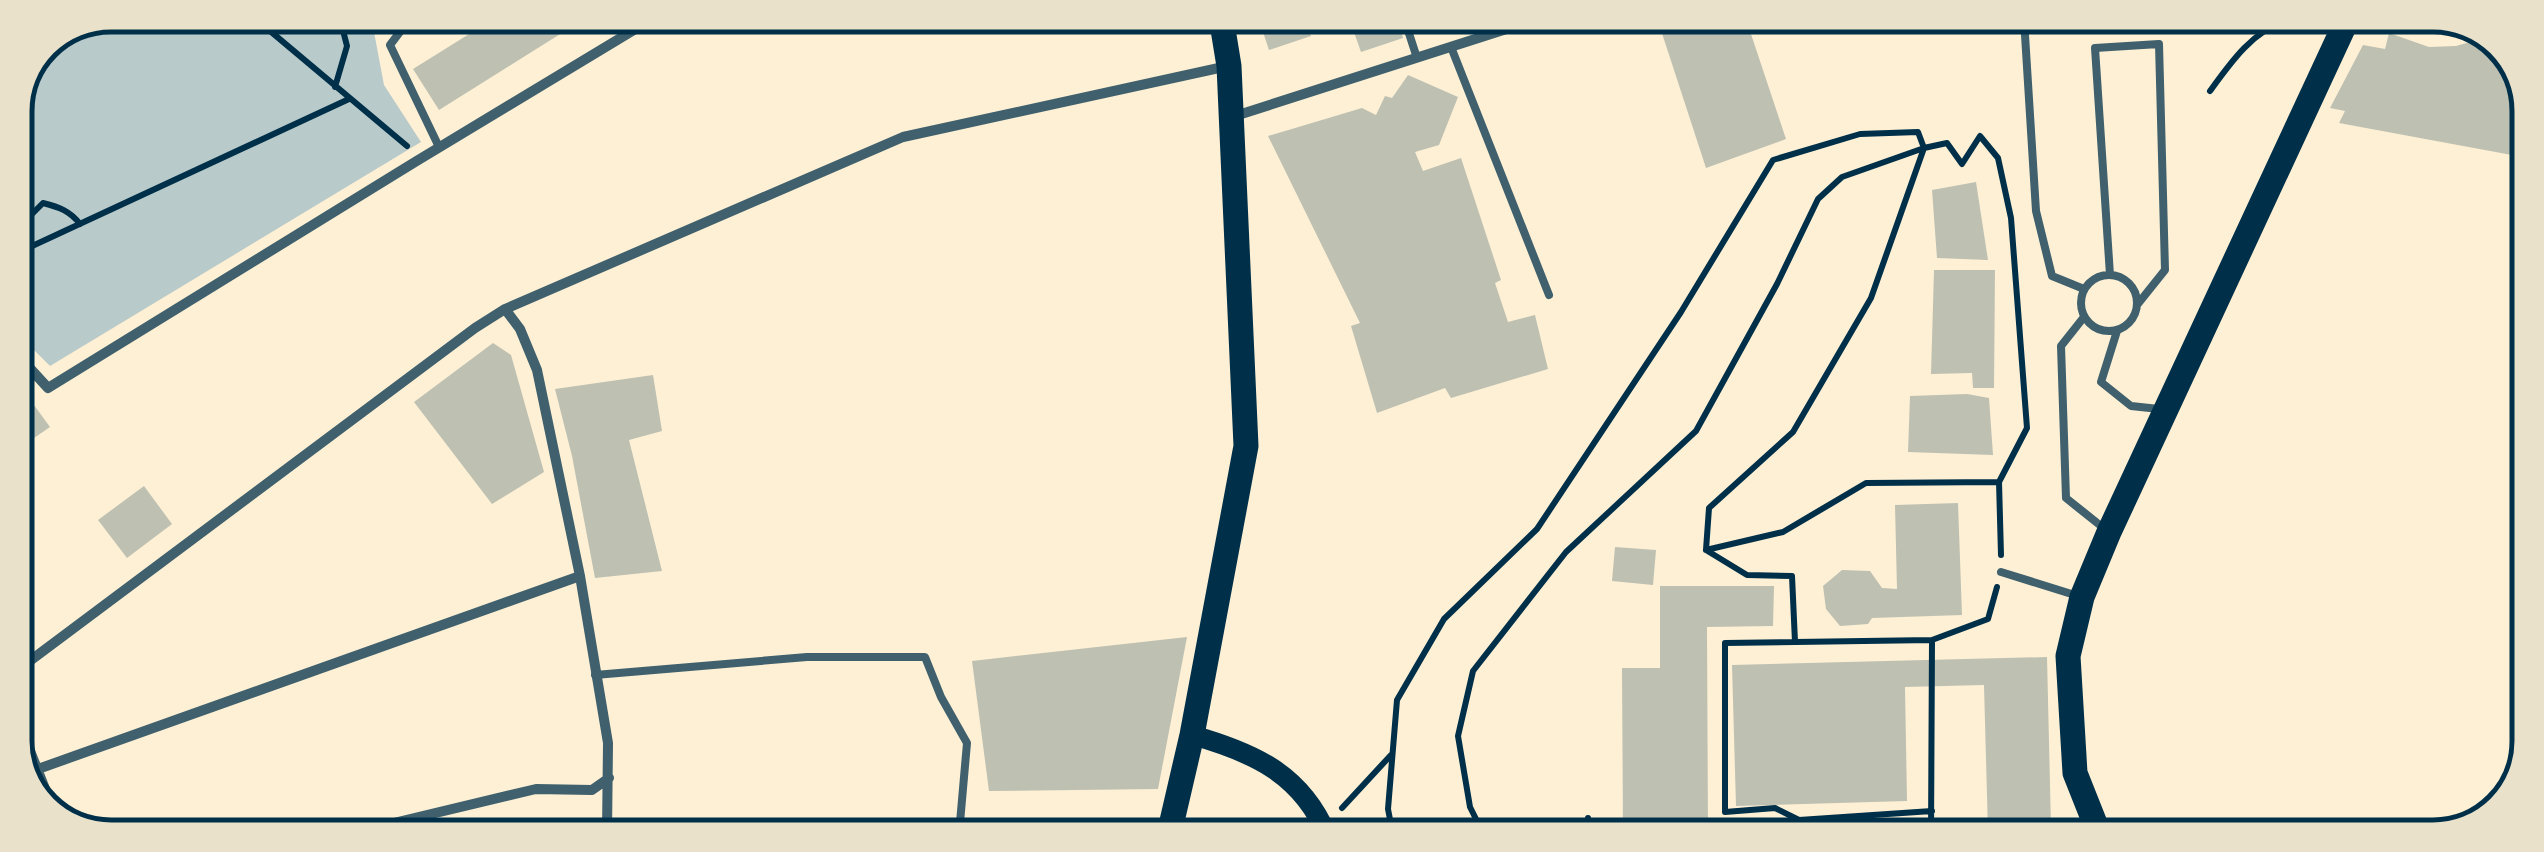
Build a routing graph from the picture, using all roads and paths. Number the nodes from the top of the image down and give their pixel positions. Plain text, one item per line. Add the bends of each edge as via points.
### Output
1 (270, 32) edge
2 (343, 32) edge
3 (399, 32) edge
4 (630, 32) edge
5 (1224, 32) edge
6 (1409, 32) edge
7 (1497, 32) edge
8 (2025, 32) edge
9 (2265, 32) edge
10 (2340, 32) edge
11 (1451, 47) junction
12 (1417, 58) junction
13 (1229, 66) junction
14 (335, 87) junction
15 (2210, 91) dead end
16 (349, 99) junction
17 (1232, 118) junction
18 (439, 147) junction
19 (1924, 148) junction
20 (413, 151) dead end
21 (32, 214) edge
22 (80, 224) junction
23 (32, 246) edge
24 (2110, 275) junction
25 (2084, 289) junction
26 (1549, 295) dead end
27 (2138, 305) junction
28 (504, 308) junction
29 (2084, 318) junction
30 (2117, 330) junction
31 (32, 371) edge
32 (2166, 410) junction
33 (1999, 482) junction
34 (2109, 532) junction
35 (1706, 550) junction
36 (2001, 572) junction
37 (580, 576) junction
38 (2082, 597) junction
39 (1932, 640) junction
40 (1795, 642) junction
41 (33, 659) edge
42 (595, 676) junction
43 (1192, 735) junction
44 (1392, 753) junction
45 (36, 765) edge
46 (38, 769) junction
47 (40, 774) edge
48 (609, 778) junction
49 (1313, 809) junction
50 (1932, 811) junction
51 (406, 820) edge
52 (608, 820) edge
53 (960, 820) edge
54 (1171, 820) edge
55 (1319, 820) edge
56 (1390, 820) edge
57 (1476, 820) edge
58 (1799, 820) joint
59 (1932, 820) edge
60 (2094, 820) edge

1 - 14 path
2 - 14 path via 347,46
3 - 18 lane via 390,44
4 - 18 street
5 - 13 main road
6 - 12 lane
7 - 11 street
8 - 25 lane via 2036,211 2052,276
9 - 15 path via 2240,50
10 - 32 main road
11 - 12 street
11 - 26 lane
12 - 17 street
13 - 17 main road
13 - 28 street via 903,137
14 - 16 path
16 - 20 path
16 - 22 path
17 - 43 main road via 1246,446
18 - 31 street via 48,388
19 - 33 path via 1947,143 1962,164 1980,136 1998,158 2012,218 2027,428
19 - 35 path via 1872,298 1793,432 1709,508
19 - 44 path via 1918,132 1860,134 1774,160 1537,529 1444,619 1397,700
19 - 57 path via 1842,177 1818,198 1696,431 1566,552 1473,670 1458,736
21 - 22 path via 43,204 59,207
22 - 23 path
24 - 25 lane
24 - 27 lane via 2128,282
24 - 27 lane via 2095,48 2159,44 2165,270
25 - 29 lane
27 - 30 lane via 2130,323
28 - 37 street via 537,370
28 - 41 street
29 - 30 lane via 2095,329
29 - 34 lane via 2061,346 2066,498
30 - 32 lane via 2100,382 2131,406
32 - 34 main road
33 - 35 path via 1866,483 1783,532
33 - 36 path
34 - 38 main road
35 - 40 path via 1747,575 1792,576
36 - 38 lane
36 - 39 path via 1988,619
37 - 42 street
37 - 46 street
38 - 60 main road via 2068,656 2075,773
39 - 40 path
39 - 50 path
40 - 58 path via 1725,643 1724,812 1775,808
42 - 48 street
42 - 53 lane via 807,656 925,658 968,743
43 - 49 main road via 1268,764
43 - 54 main road
44 - 49 path via 1332,820
44 - 56 path
45 - 46 street
46 - 47 street
48 - 51 street via 592,790 536,789
48 - 52 street
49 - 55 main road
50 - 58 path
50 - 59 path

